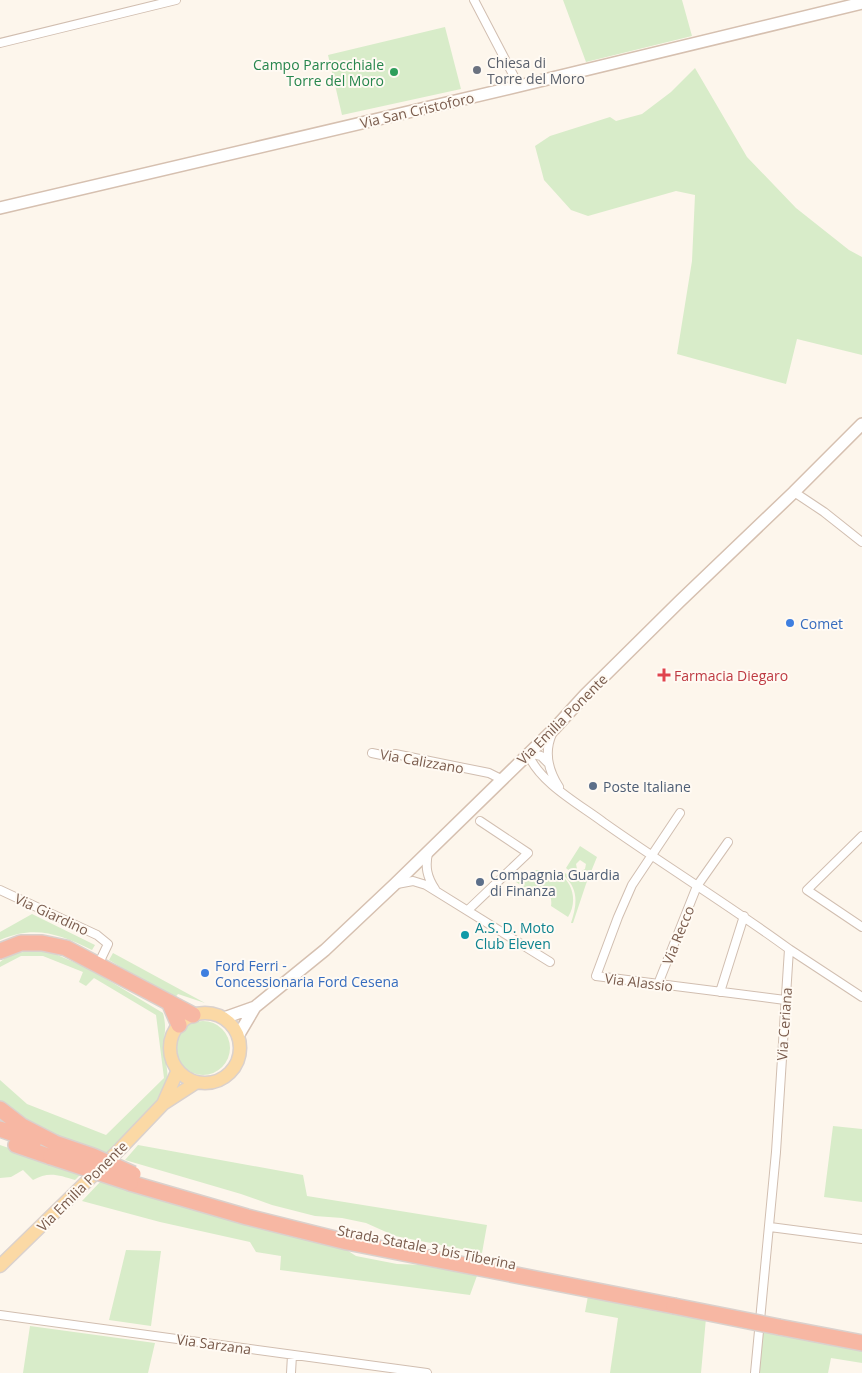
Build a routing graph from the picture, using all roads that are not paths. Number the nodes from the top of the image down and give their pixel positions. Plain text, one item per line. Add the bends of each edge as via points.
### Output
1 (176, 0) edge
2 (474, 0) edge
3 (862, 3) edge
4 (0, 43) edge
5 (519, 86) junction
6 (0, 208) edge
7 (862, 424) edge
8 (794, 492) junction
9 (862, 542) edge
10 (554, 729) junction
11 (372, 752) dead end
12 (528, 753) junction
13 (548, 763) junction
14 (514, 768) junction
15 (536, 770) junction
16 (501, 780) junction
17 (562, 793) junction
18 (680, 813) dead end
19 (480, 821) dead end
20 (862, 836) edge
21 (728, 842) dead end
22 (429, 851) junction
23 (651, 856) junction
24 (412, 868) junction
25 (428, 883) junction
26 (395, 884) junction
27 (697, 886) junction
28 (0, 890) edge
29 (468, 910) junction
30 (744, 916) junction
31 (862, 927) edge
32 (789, 949) junction
33 (0, 951) edge
34 (550, 962) dead end
35 (98, 965) junction
36 (658, 984) junction
37 (720, 992) junction
38 (862, 997) edge
39 (785, 1000) junction
40 (169, 1002) junction
41 (255, 1007) junction
42 (193, 1015) junction
43 (224, 1018) junction
44 (178, 1025) junction
45 (238, 1036) junction
46 (178, 1070) junction
47 (198, 1082) junction
48 (163, 1104) junction
49 (0, 1108) edge
50 (0, 1129) edge
51 (0, 1139) edge
52 (53, 1150) junction
53 (770, 1227) junction
54 (862, 1239) edge
55 (0, 1266) edge
56 (0, 1316) edge
57 (780, 1322) junction
58 (862, 1333) edge
59 (862, 1343) edge
60 (292, 1355) junction
61 (291, 1373) edge
62 (427, 1373) edge
63 (755, 1373) edge

1 - 4 street
2 - 5 street
3 - 5 main road, Via San Cristoforo
5 - 6 main road, Via San Cristoforo
7 - 8 main road, Via Emilia Ponente
8 - 9 street
8 - 10 main road, Via Emilia Ponente via 679,602
10 - 12 main road, Via Emilia Ponente
10 - 13 street via 548,745
11 - 16 street, Via Calizzano via 489,773
12 - 13 street via 541,756
12 - 14 main road, Via Emilia Ponente
12 - 15 street
13 - 17 street
14 - 15 street via 527,766
14 - 16 main road, Via Emilia Ponente
15 - 17 street
16 - 22 main road, Via Emilia Ponente
17 - 23 street
18 - 23 street
19 - 29 street via 528,853
20 - 31 street via 807,890
21 - 27 street, Via Recco
22 - 24 main road, Via Emilia Ponente
22 - 25 street
23 - 27 street
23 - 36 street, Via Alassio via 632,885 596,976
24 - 25 street
24 - 26 main road, Via Emilia Ponente
25 - 26 street
25 - 29 street
26 - 41 main road, Via Emilia Ponente via 324,950
27 - 30 street
27 - 36 street, Via Recco
28 - 35 street, Via Giardino via 97,934 108,944
29 - 34 street
30 - 32 street
30 - 37 street
32 - 38 street
32 - 39 street, Via Ceriana
33 - 35 highway via 21,943 42,943 66,948
35 - 40 highway
36 - 37 street, Via Alassio
37 - 39 street, Via Alassio
39 - 53 street, Via Ceriana
40 - 42 highway
40 - 44 highway
41 - 43 main road, Via Emilia Ponente
41 - 45 main road, Via Emilia Ponente
42 - 43 main road via 214,1014
42 - 44 main road
43 - 45 main road
44 - 46 main road via 170,1048
45 - 47 main road via 240,1050 232,1071 217,1081
46 - 47 main road
46 - 48 main road, Via Emilia Ponente
47 - 48 main road, Via Emilia Ponente
48 - 55 main road, Via Emilia Ponente
49 - 52 highway
50 - 52 highway
51 - 52 highway
52 - 57 highway, Strada Statale 3 bis Tiberina, bridge via 93,1156 131,1179 349,1232
53 - 54 street
53 - 63 street, Via Ceriana
56 - 60 street, Via Sarzana
57 - 58 highway, Strada Statale 3 bis Tiberina
57 - 59 highway, Strada Statale 3 bis Tiberina
60 - 61 street
60 - 62 street, Via Sarzana

